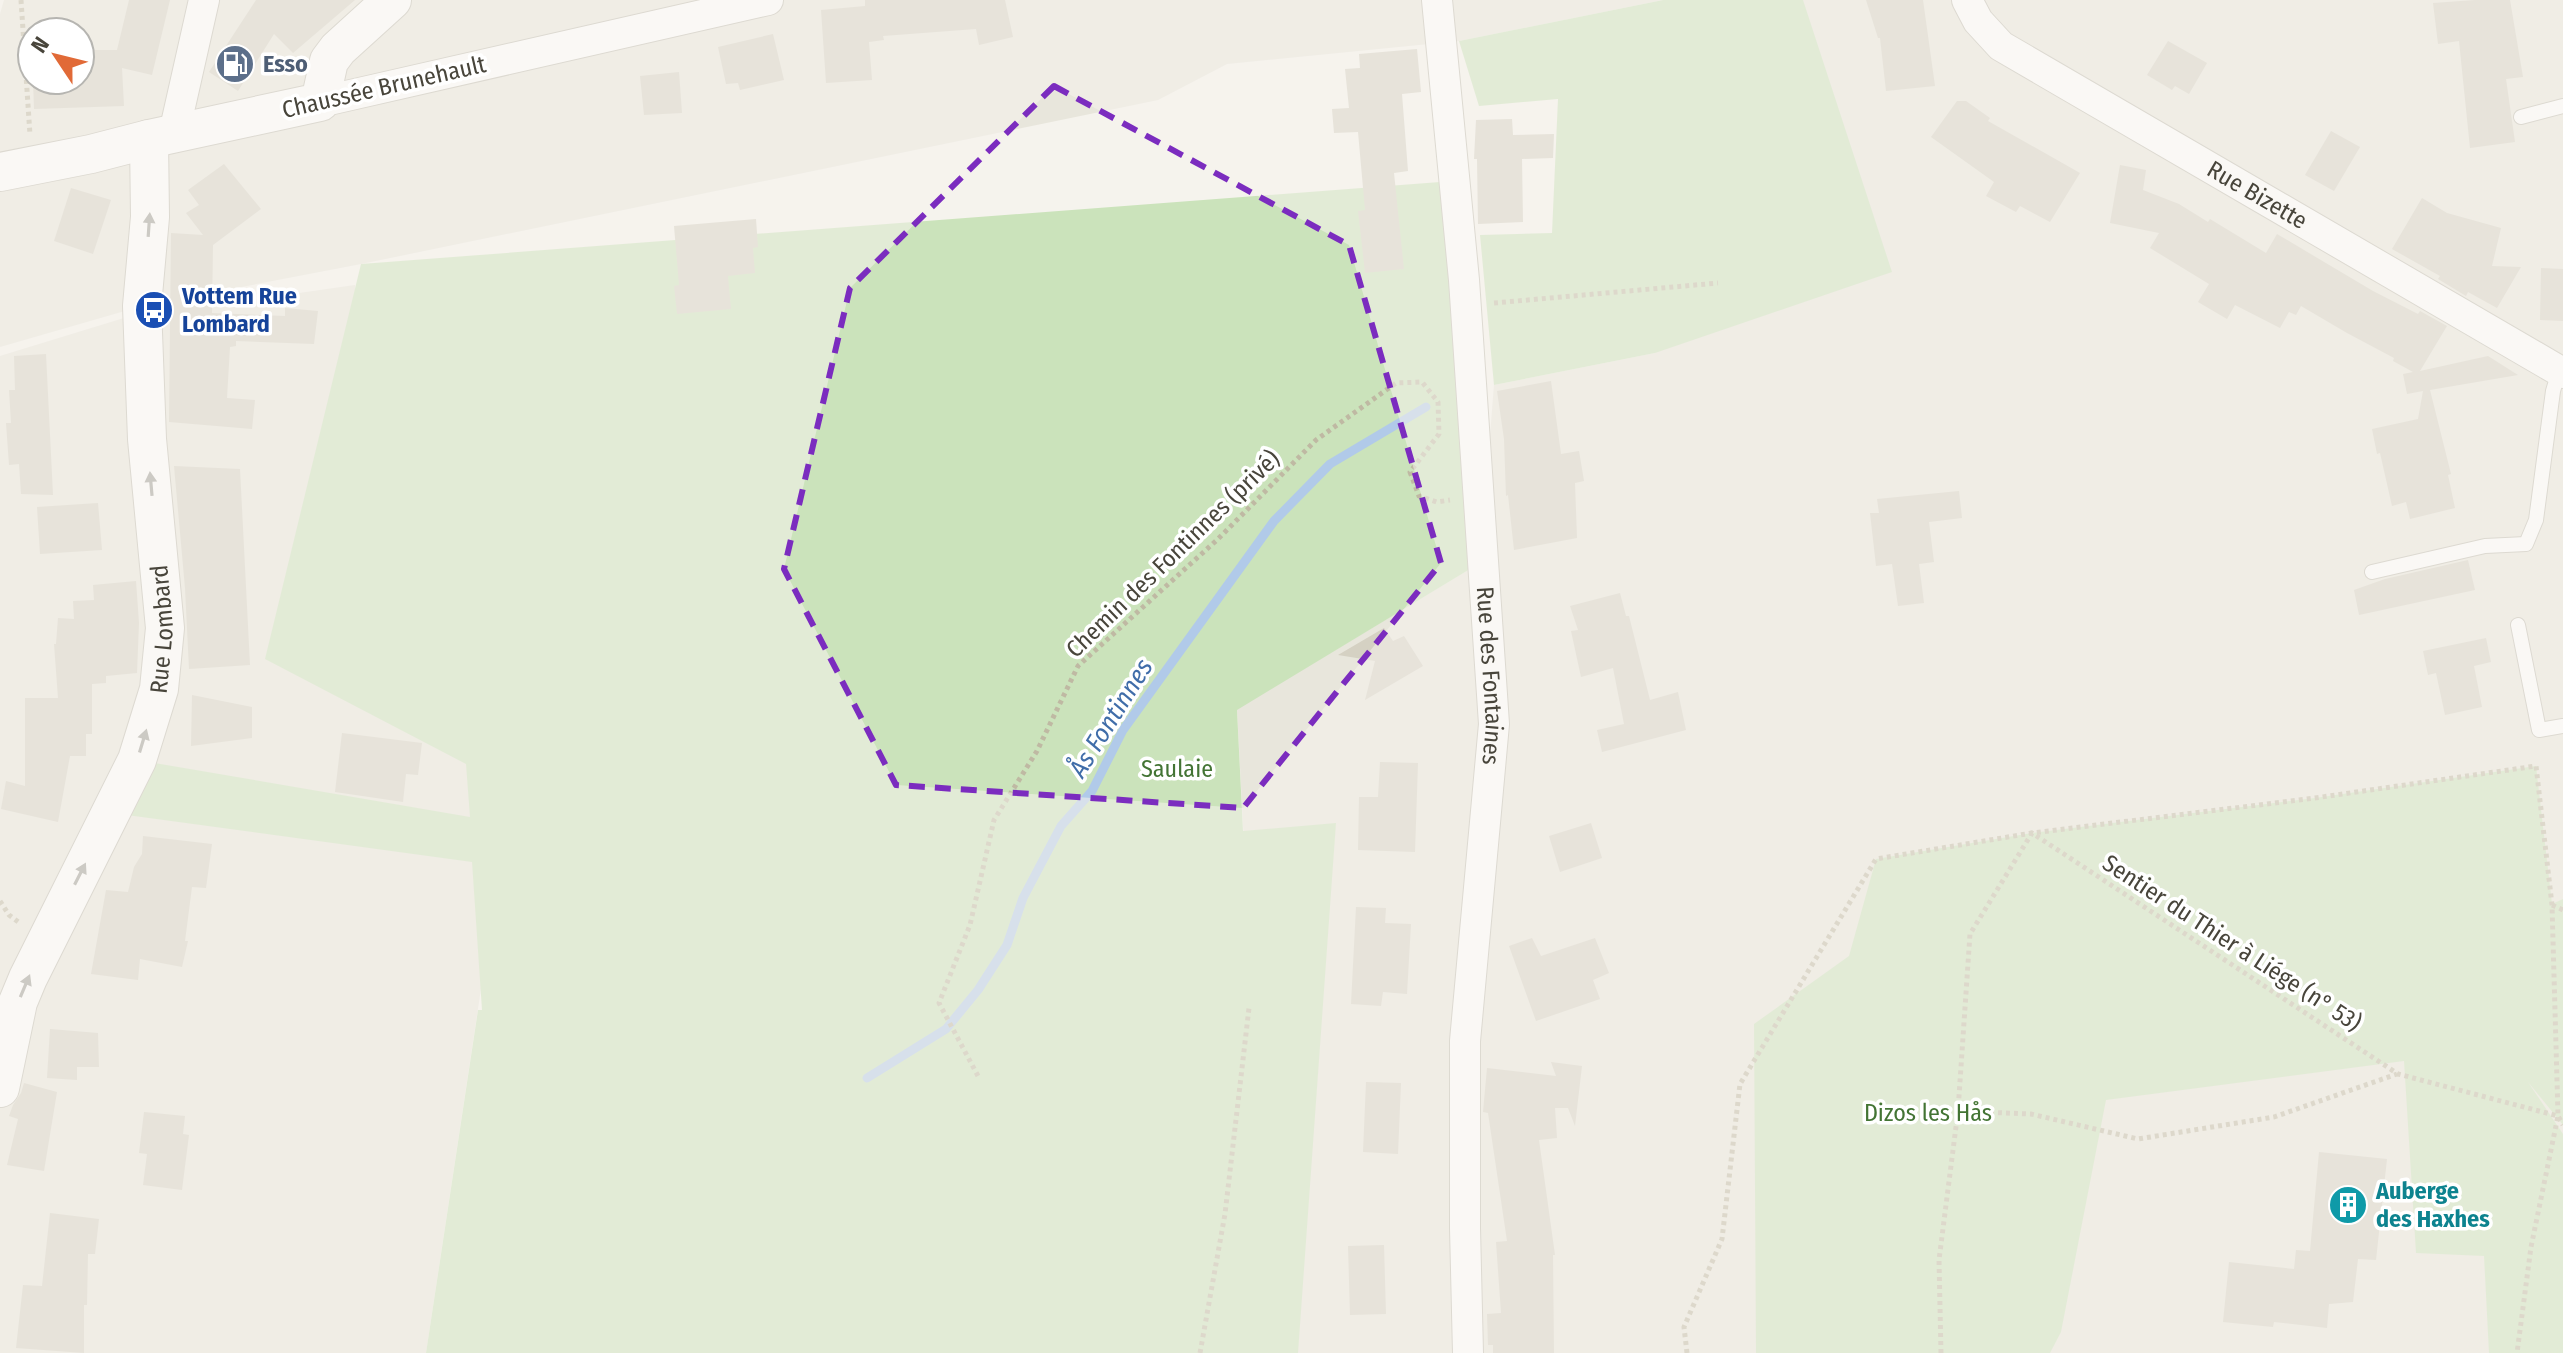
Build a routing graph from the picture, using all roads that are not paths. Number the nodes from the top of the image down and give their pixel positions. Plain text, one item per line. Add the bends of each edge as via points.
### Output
1 (204, 0) edge
2 (392, 0) edge
3 (768, 0) edge
4 (1437, 0) edge
5 (1967, 0) edge
6 (320, 102) junction
7 (2563, 106) edge
8 (2521, 117) dead end
9 (162, 136) junction
10 (16, 168) edge
11 (2561, 372) edge
12 (2372, 572) dead end
13 (2518, 625) dead end
14 (2563, 726) edge
15 (0, 1088) edge
16 (1468, 1353) edge

1 - 9 street
2 - 6 street via 329,61
3 - 6 street, Chaussée Brunehault
4 - 16 street, Rue des Fontaines via 1466,305 1494,724 1465,1041
5 - 11 street, Rue Bizette via 2001,46
6 - 9 street, Chaussée Brunehault
7 - 8 lane
9 - 10 street, Chaussée Brunehault
15 -> 9 street, Rue Lombard via 18,1002 137,760 159,689 165,628 147,439 142,306
11 - 12 lane via 2553,391 2536,520 2526,544 2485,546
13 - 14 lane via 2539,730

